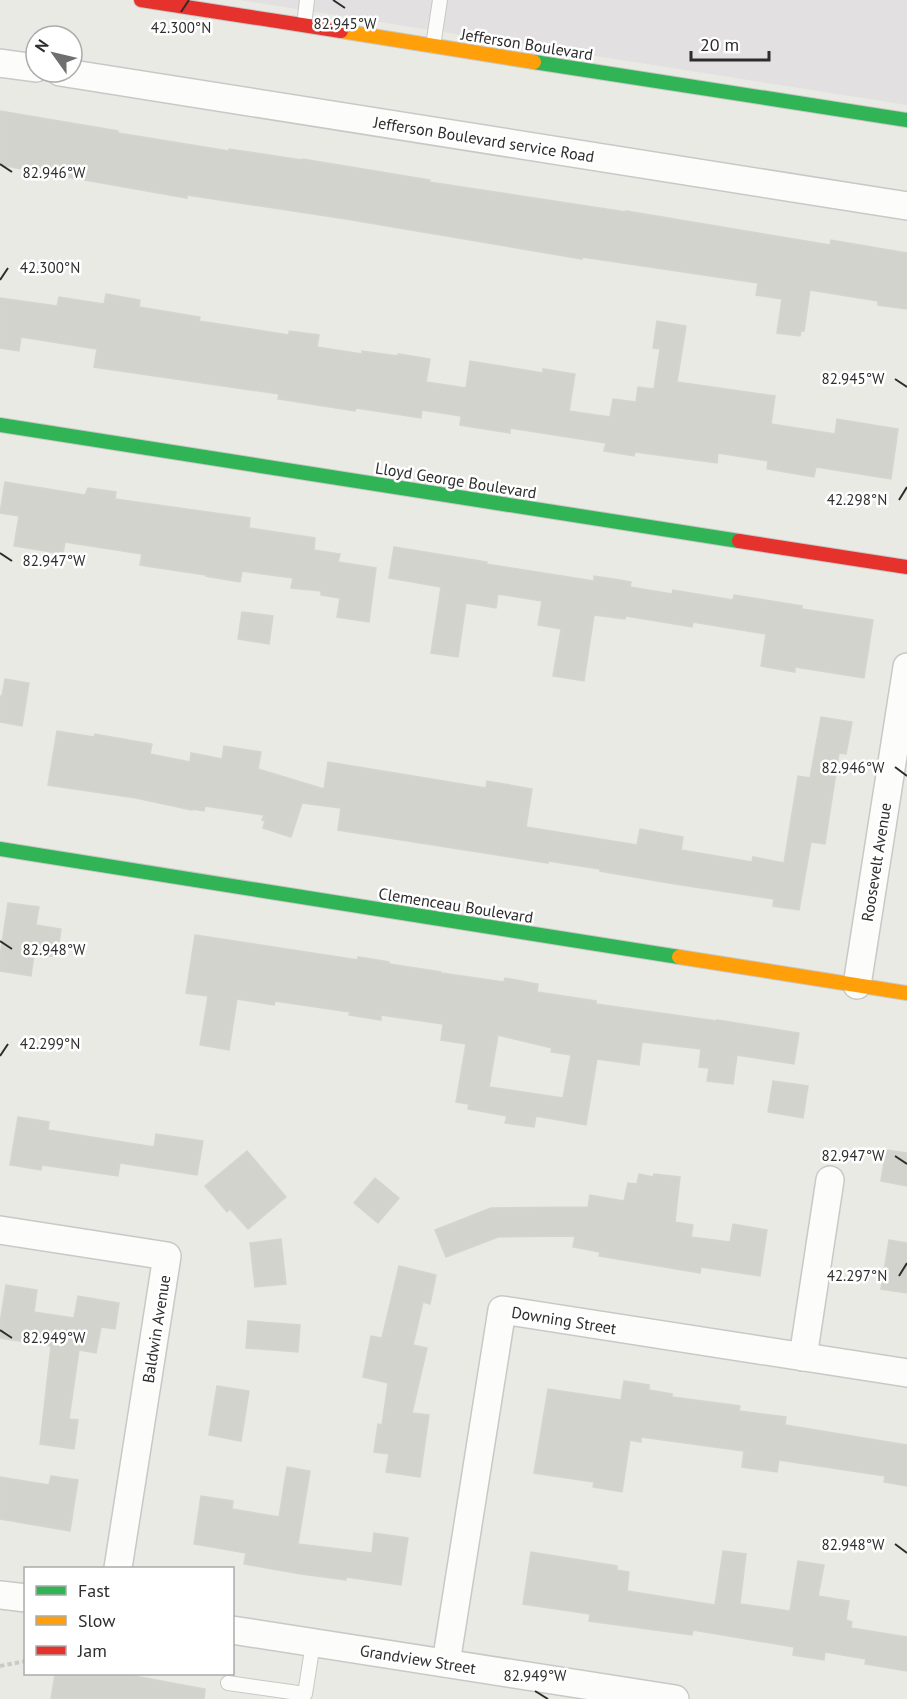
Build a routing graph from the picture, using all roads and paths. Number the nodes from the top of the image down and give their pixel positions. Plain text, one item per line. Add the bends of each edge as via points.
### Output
1 (308, 0) edge
2 (440, 0) edge
3 (150, 1) edge
4 (304, 26) junction
5 (433, 46) junction
6 (0, 63) edge
7 (24, 66) edge
8 (84, 76) edge
9 (907, 120) edge
10 (907, 206) edge
11 (0, 425) edge
12 (907, 567) edge
13 (907, 667) edge
14 (0, 849) edge
15 (857, 985) junction
16 (907, 993) edge
17 (830, 1180) dead end
18 (0, 1230) edge
19 (803, 1357) junction
20 (907, 1373) edge
21 (118, 1567) edge
22 (0, 1595) edge
23 (24, 1598) edge
24 (234, 1630) edge
25 (313, 1642) junction
26 (24, 1661) edge
27 (446, 1663) junction
28 (0, 1666) edge
29 (228, 1683) dead end
30 (673, 1699) edge

1 - 4 lane
2 - 5 lane
3 - 4 street, Jefferson Boulevard
4 - 5 street, Jefferson Boulevard
5 - 9 street, Jefferson Boulevard
6 - 7 street
8 - 10 street, Jefferson Boulevard service Road
11 - 12 street, Lloyd George Boulevard
13 - 15 street, Roosevelt Avenue
14 - 15 street, Clemenceau Boulevard
15 - 16 street, Clemenceau Boulevard
17 - 19 street
18 - 21 street, Baldwin Avenue via 167,1256
19 - 20 street, Downing Street
19 - 27 street, Downing Street via 502,1310
22 - 23 street
24 - 25 street, Grandview Street
25 - 27 street, Grandview Street
25 - 29 lane via 305,1694
26 - 28 path
27 - 30 street, Grandview Street

